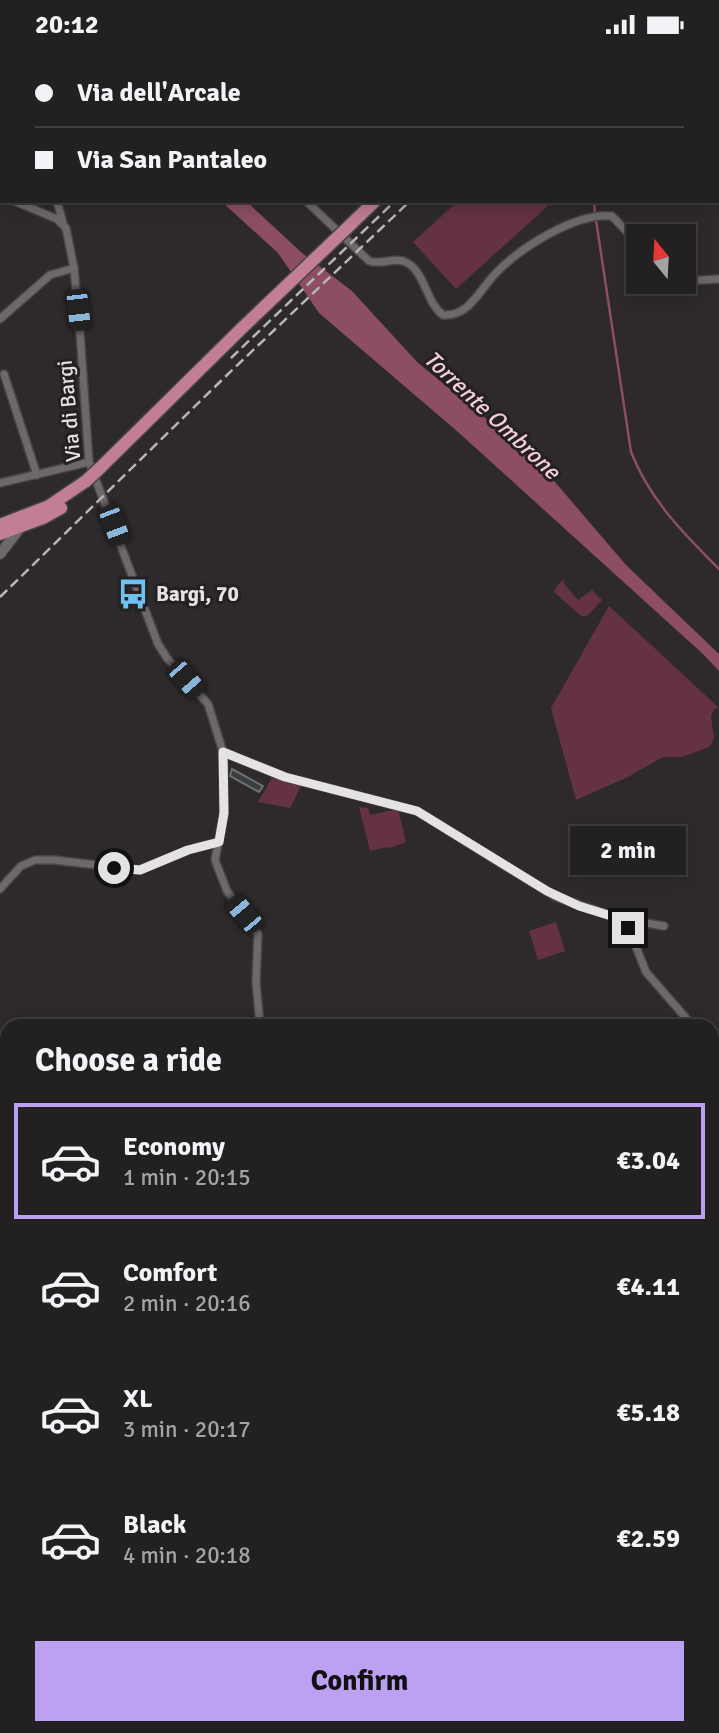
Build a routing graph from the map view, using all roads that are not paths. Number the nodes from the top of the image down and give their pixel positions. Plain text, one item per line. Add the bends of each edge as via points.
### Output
1 (18, 203) edge
2 (58, 203) edge
3 (308, 203) edge
4 (373, 203) edge
5 (63, 223) junction
6 (626, 231) edge
7 (74, 268) junction
8 (719, 279) edge
9 (696, 280) edge
10 (0, 319) edge
11 (4, 374) dead end
12 (95, 465) junction
13 (37, 475) junction
14 (0, 483) edge
15 (82, 485) junction
16 (0, 525) edge
17 (20, 528) junction
18 (0, 534) edge
19 (0, 541) edge
20 (0, 553) edge
21 (223, 752) junction
22 (219, 842) junction
23 (0, 889) edge
24 (621, 919) junction
25 (664, 926) dead end
26 (260, 1019) edge
27 (687, 1019) edge

1 - 5 street
2 - 5 street, Via di Bargi
3 - 6 street via 369,261 407,263 432,305 447,316 466,309 501,269 567,223 611,216
4 - 12 main road, bridge
5 - 7 street, Via di Bargi
7 - 10 street via 50,275
7 - 12 street, Via di Bargi
8 - 9 street
11 - 13 street
12 - 13 street
12 - 15 main road, bridge
12 - 21 street, Via di Bargi via 158,644 208,704
13 - 14 street
15 - 16 main road via 49,506
15 - 17 main road via 58,510
17 - 18 main road
17 - 20 street
19 - 20 street
21 - 22 street, Via di Bargi via 224,813
21 - 24 street via 285,777 417,811 556,897
22 - 23 street via 140,870 31,861
22 - 26 street, Via di Bargi via 215,860 222,881 258,934
24 - 25 street
24 - 27 street via 646,972

